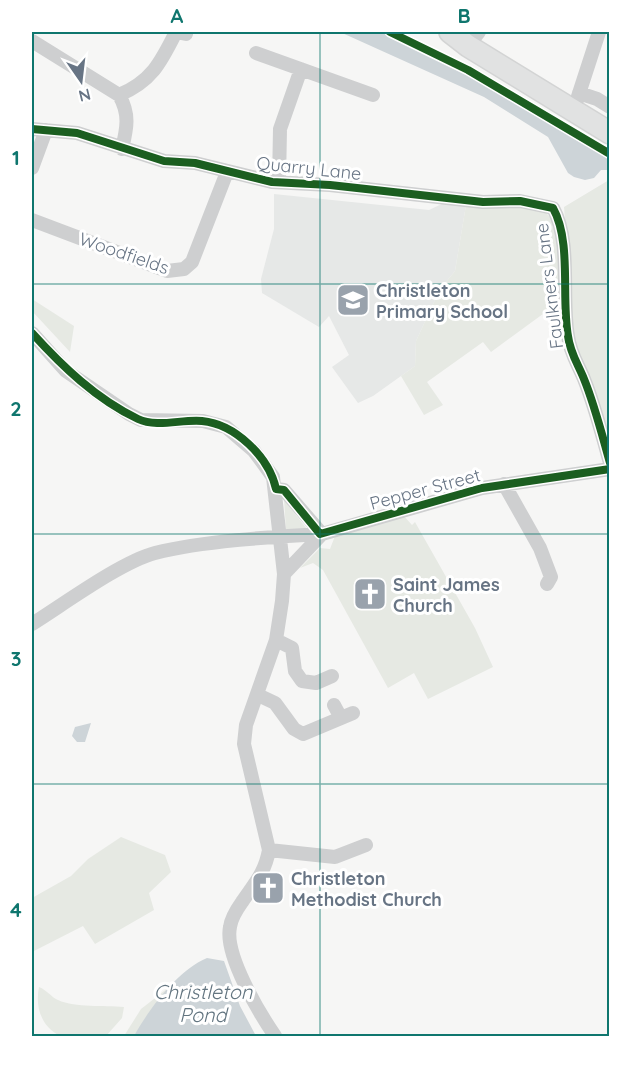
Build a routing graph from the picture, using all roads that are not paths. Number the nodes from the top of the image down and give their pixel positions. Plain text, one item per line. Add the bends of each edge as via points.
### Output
1 (179, 32) edge
2 (450, 32) edge
3 (599, 32) edge
4 (37, 38) edge
5 (474, 39) edge
6 (256, 53) dead end
7 (301, 69) junction
8 (119, 95) junction
9 (373, 95) dead end
10 (576, 102) junction
11 (609, 107) edge
12 (39, 129) edge
13 (609, 133) edge
14 (122, 149) junction
15 (32, 168) edge
16 (227, 172) junction
17 (279, 182) junction
18 (553, 208) joint
19 (32, 220) edge
20 (32, 333) edge
21 (609, 463) edge
22 (609, 469) edge
23 (504, 484) junction
24 (276, 489) junction
25 (321, 534) junction
26 (280, 537) junction
27 (284, 574) junction
28 (548, 584) dead end
29 (32, 624) edge
30 (276, 640) junction
31 (332, 676) dead end
32 (258, 695) junction
33 (334, 705) dead end
34 (342, 839) dead end
35 (366, 845) dead end
36 (269, 850) junction
37 (348, 853) junction
38 (275, 1036) edge

1 - 8 street via 157,69
2 - 5 highway
3 - 10 street
4 - 8 street
5 - 10 highway
6 - 7 street
7 - 9 street
7 - 17 street via 280,129
8 - 14 street via 128,122
10 - 11 street via 597,99
10 - 13 highway
12 - 14 street, Quarry Lane via 77,133
12 - 15 street
14 - 16 street, Quarry Lane
16 - 17 street, Quarry Lane
16 - 19 street, Woodfields via 192,262 176,272
17 - 18 street, Quarry Lane via 483,202 520,201
18 - 21 street, Faulkners Lane via 559,219 567,334
20 - 24 street via 66,371 141,420 203,421 226,427 254,451 273,477
22 - 23 street, Pepper Street
23 - 25 street, Pepper Street via 447,496
23 - 28 street via 540,548 551,577
24 - 25 street via 284,490
24 - 26 street
25 - 26 street, Pepper Street
25 - 27 street, Pepper Street
26 - 27 street
26 - 29 street, Pepper Street via 154,554
27 - 30 street
30 - 31 street via 292,648 295,671 302,681 316,684
30 - 32 street
32 - 33 street via 275,703 294,729 303,734 347,716
32 - 36 street via 246,725 244,744
34 - 37 street
35 - 37 street
36 - 37 street via 325,857
36 - 38 street via 266,867 242,903 229,935 241,977

